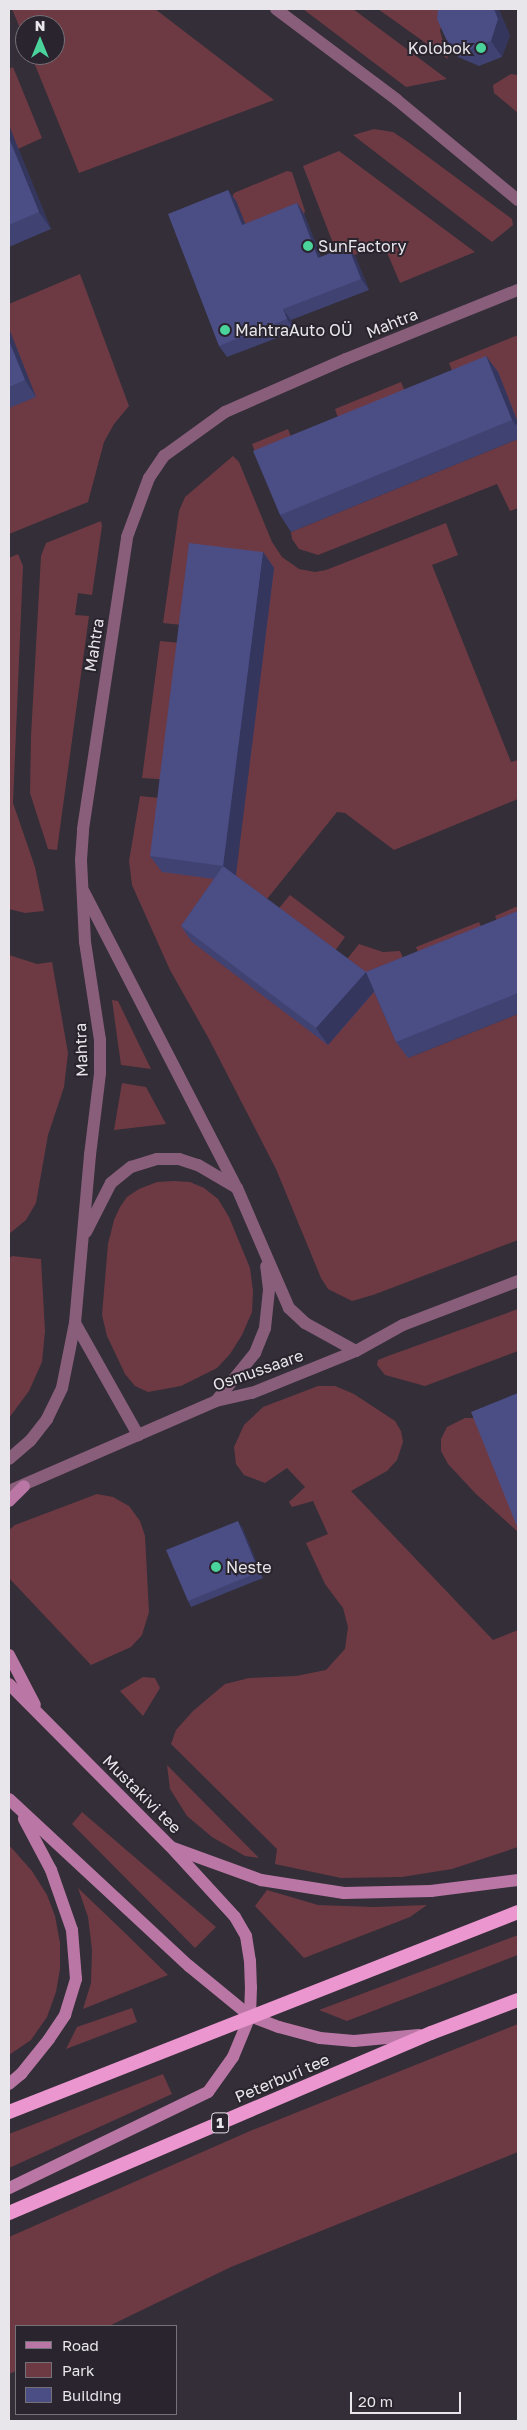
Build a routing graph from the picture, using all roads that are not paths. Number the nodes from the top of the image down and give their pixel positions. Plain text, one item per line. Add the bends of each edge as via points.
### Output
1 (276, 9) edge
2 (518, 200) edge
3 (518, 290) edge
4 (82, 888) junction
5 (237, 1188) junction
6 (82, 1238) junction
7 (265, 1254) junction
8 (518, 1281) edge
9 (75, 1323) junction
10 (356, 1351) junction
11 (216, 1401) junction
12 (138, 1434) junction
13 (9, 1459) edge
14 (24, 1486) junction
15 (9, 1491) edge
16 (9, 1502) edge
17 (9, 1655) edge
18 (9, 1684) edge
19 (41, 1716) junction
20 (9, 1799) edge
21 (19, 1810) junction
22 (170, 1846) junction
23 (518, 1880) edge
24 (518, 1912) edge
25 (518, 2000) edge
26 (250, 2016) junction
27 (431, 2034) junction
28 (9, 2084) edge
29 (9, 2112) edge
30 (9, 2188) edge
31 (9, 2214) edge

1 - 2 street via 398,100
3 - 4 street, Mahtra via 225,412 164,456 149,478 127,537 83,823
4 - 5 street
4 - 6 street, Mahtra via 85,942 100,1040 100,1073
5 - 6 street via 198,1165 179,1159 157,1159 131,1167 111,1183
5 - 7 street
6 - 9 street, Mahtra
7 - 10 street via 289,1308 305,1323
7 - 11 street via 269,1289 265,1328 255,1353
8 - 10 street, Osmussaare via 403,1325
9 - 12 street
9 - 13 street, Mahtra via 62,1388 47,1419 30,1441
10 - 11 street, Osmussaare via 252,1392
11 - 12 street, Osmussaare
12 - 14 street, Osmussaare
14 - 15 street, Osmussaare
14 - 16 main road
17 - 19 main road
18 - 19 main road, Mustakivi tee
19 - 22 main road, Mustakivi tee
20 - 21 main road
21 - 26 main road via 189,1966
21 - 28 main road via 51,1870 72,1930 76,1979 65,2015 21,2074
22 - 23 main road, Mustakivi tee via 261,1880 344,1893 431,1891
22 - 26 main road via 235,1917 246,1936 250,1961
24 - 26 highway
25 - 27 highway, Peterburi tee / 1
26 - 27 main road, Peterburi tee via 320,2038 354,2041
26 - 29 highway
26 - 30 main road via 233,2057 208,2092
27 - 31 highway, Peterburi tee / 1

